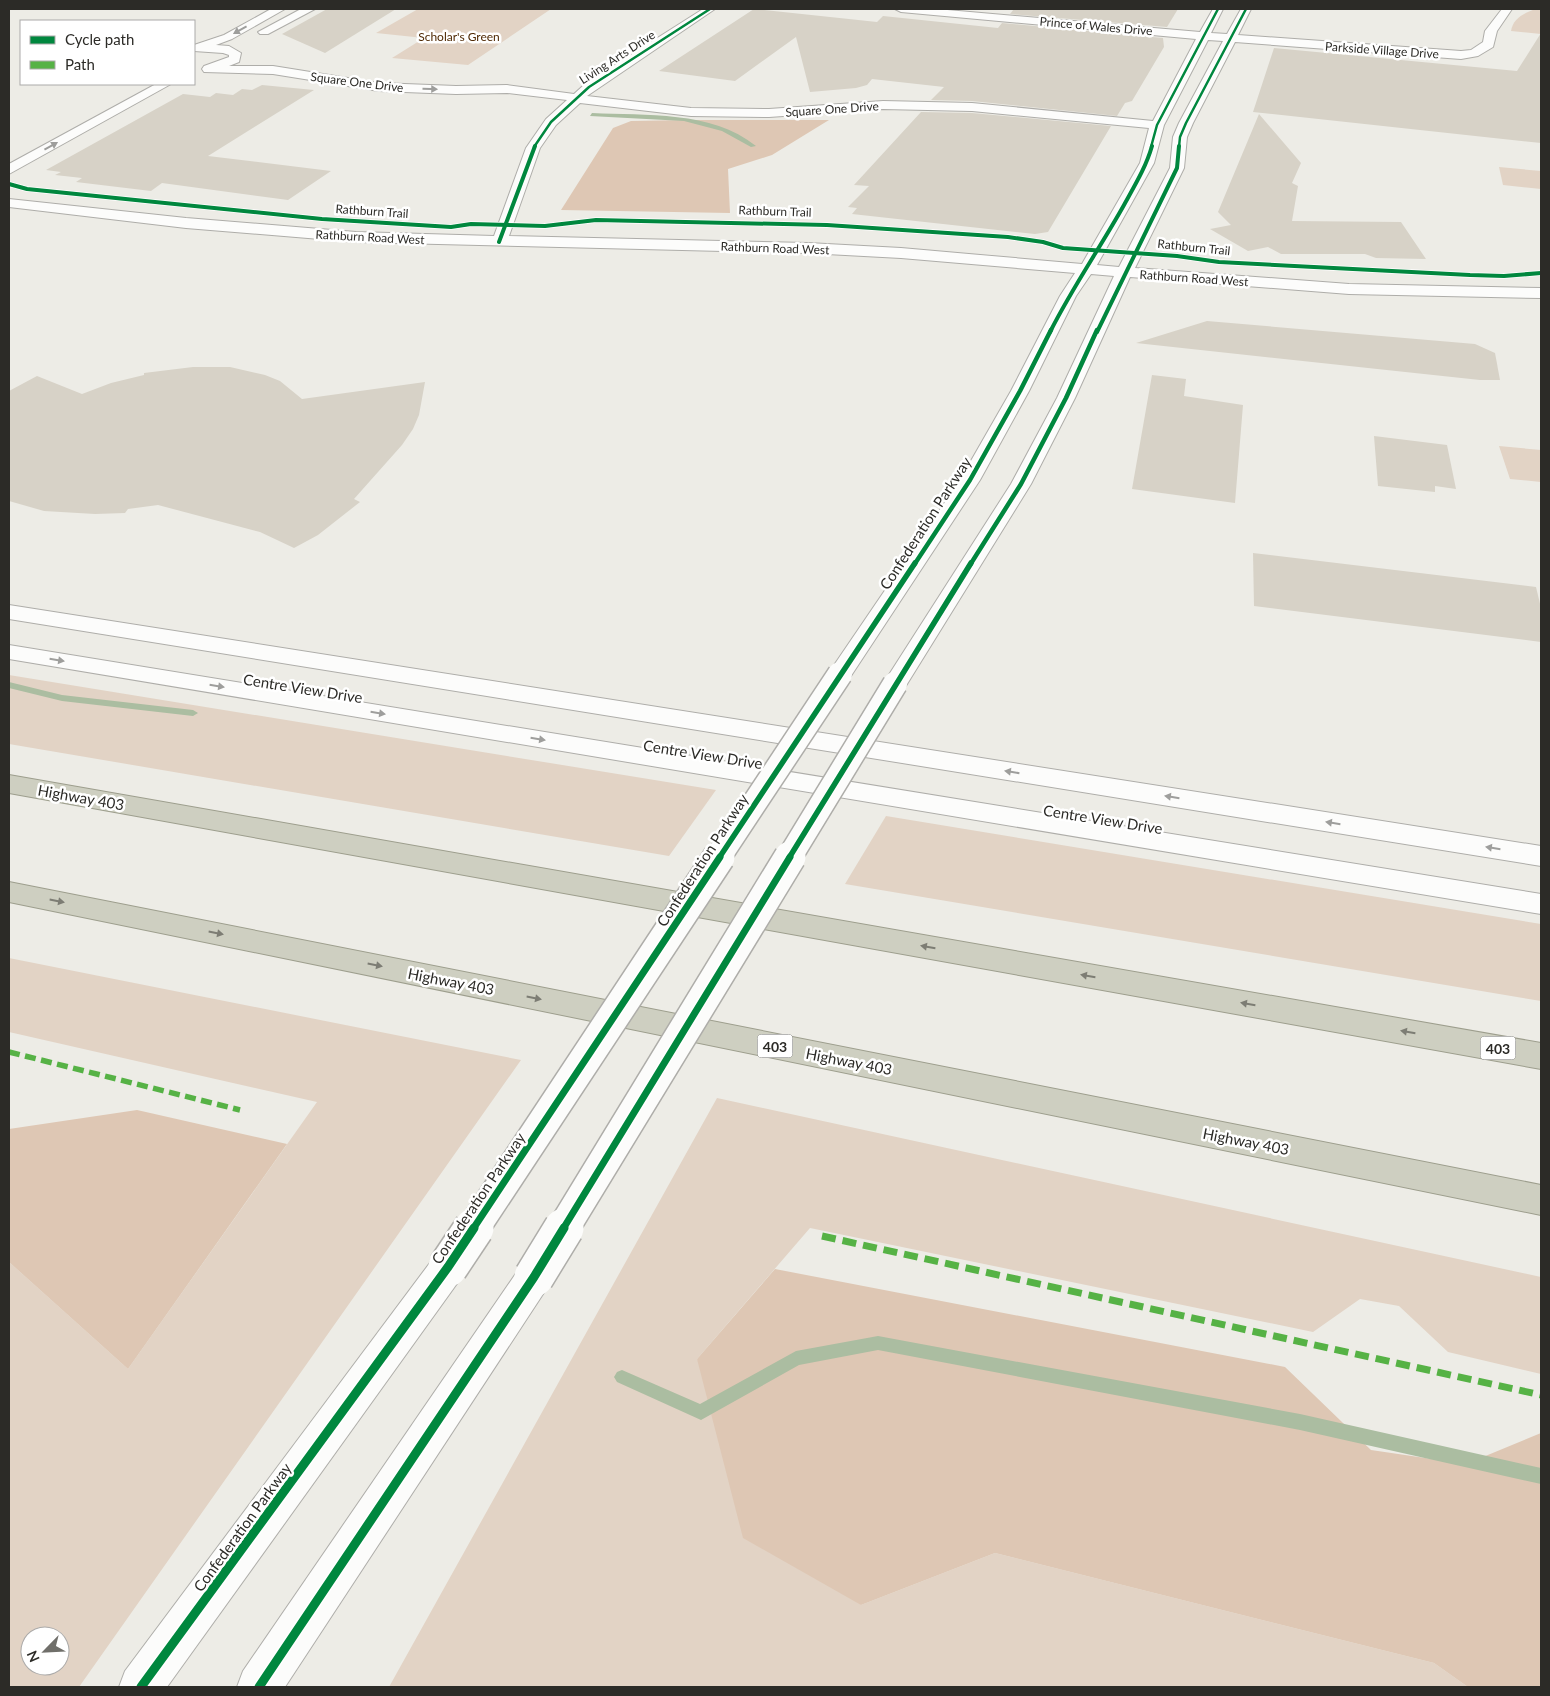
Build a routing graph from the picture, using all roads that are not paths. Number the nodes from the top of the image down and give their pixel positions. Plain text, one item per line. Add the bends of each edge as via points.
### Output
1 (279, 9) edge
2 (309, 9) edge
3 (710, 9) edge
4 (901, 9) edge
5 (1218, 9) edge
6 (1246, 9) edge
7 (1507, 9) edge
8 (1203, 36) junction
9 (1231, 38) junction
10 (197, 48) edge
11 (235, 53) junction
12 (343, 68) dead end
13 (460, 77) dead end
14 (163, 85) edge
15 (507, 89) junction
16 (576, 98) junction
17 (1157, 125) junction
18 (9, 170) edge
19 (9, 203) edge
20 (499, 242) junction
21 (1085, 270) junction
22 (1124, 273) junction
23 (1541, 293) edge
24 (9, 612) edge
25 (9, 652) edge
26 (9, 784) edge
27 (1541, 856) edge
28 (9, 892) edge
29 (1541, 904) edge
30 (1541, 1056) edge
31 (1541, 1200) edge
32 (141, 1687) edge
33 (259, 1687) edge

1 -> 10 street via 228,37
2 - 11 street via 249,40
3 - 16 street, Living Arts Drive
4 - 8 street, Prince of Wales Drive
5 - 8 street, Confederation Parkway
6 - 9 street
7 - 9 street, Parkside Village Drive via 1490,31 1489,44 1474,53 1437,54
8 - 9 street, Prince of Wales Drive
8 - 17 street, Confederation Parkway
9 - 22 street via 1186,123 1180,137 1177,168
10 - 11 street, Square One Drive
11 - 12 street, Square One Drive via 267,63
11 -> 15 street, Square One Drive via 230,63 202,70 273,70 374,86
13 - 15 street, Square One Drive
18 -> 14 street
15 - 16 street, Square One Drive
16 - 17 street, Square One Drive via 734,114 883,105 972,107
16 - 20 street, Living Arts Drive via 551,122 533,148
17 - 21 street, Confederation Parkway via 1147,163 1102,246
19 - 20 street, Rathburn Road West via 290,233
20 - 21 street, Rathburn Road West via 808,248
21 - 22 street, Rathburn Road West
21 - 32 street, Confederation Parkway, bridge via 970,480 448,1267
22 - 23 street, Rathburn Road West via 1349,289
22 - 33 street, bridge via 1066,398 1021,484 895,684 534,1277
27 -> 24 street, Centre View Drive
25 -> 29 street, Centre View Drive
30 -> 26 highway, Highway 403 / 403
28 -> 31 highway, Highway 403 / 403

